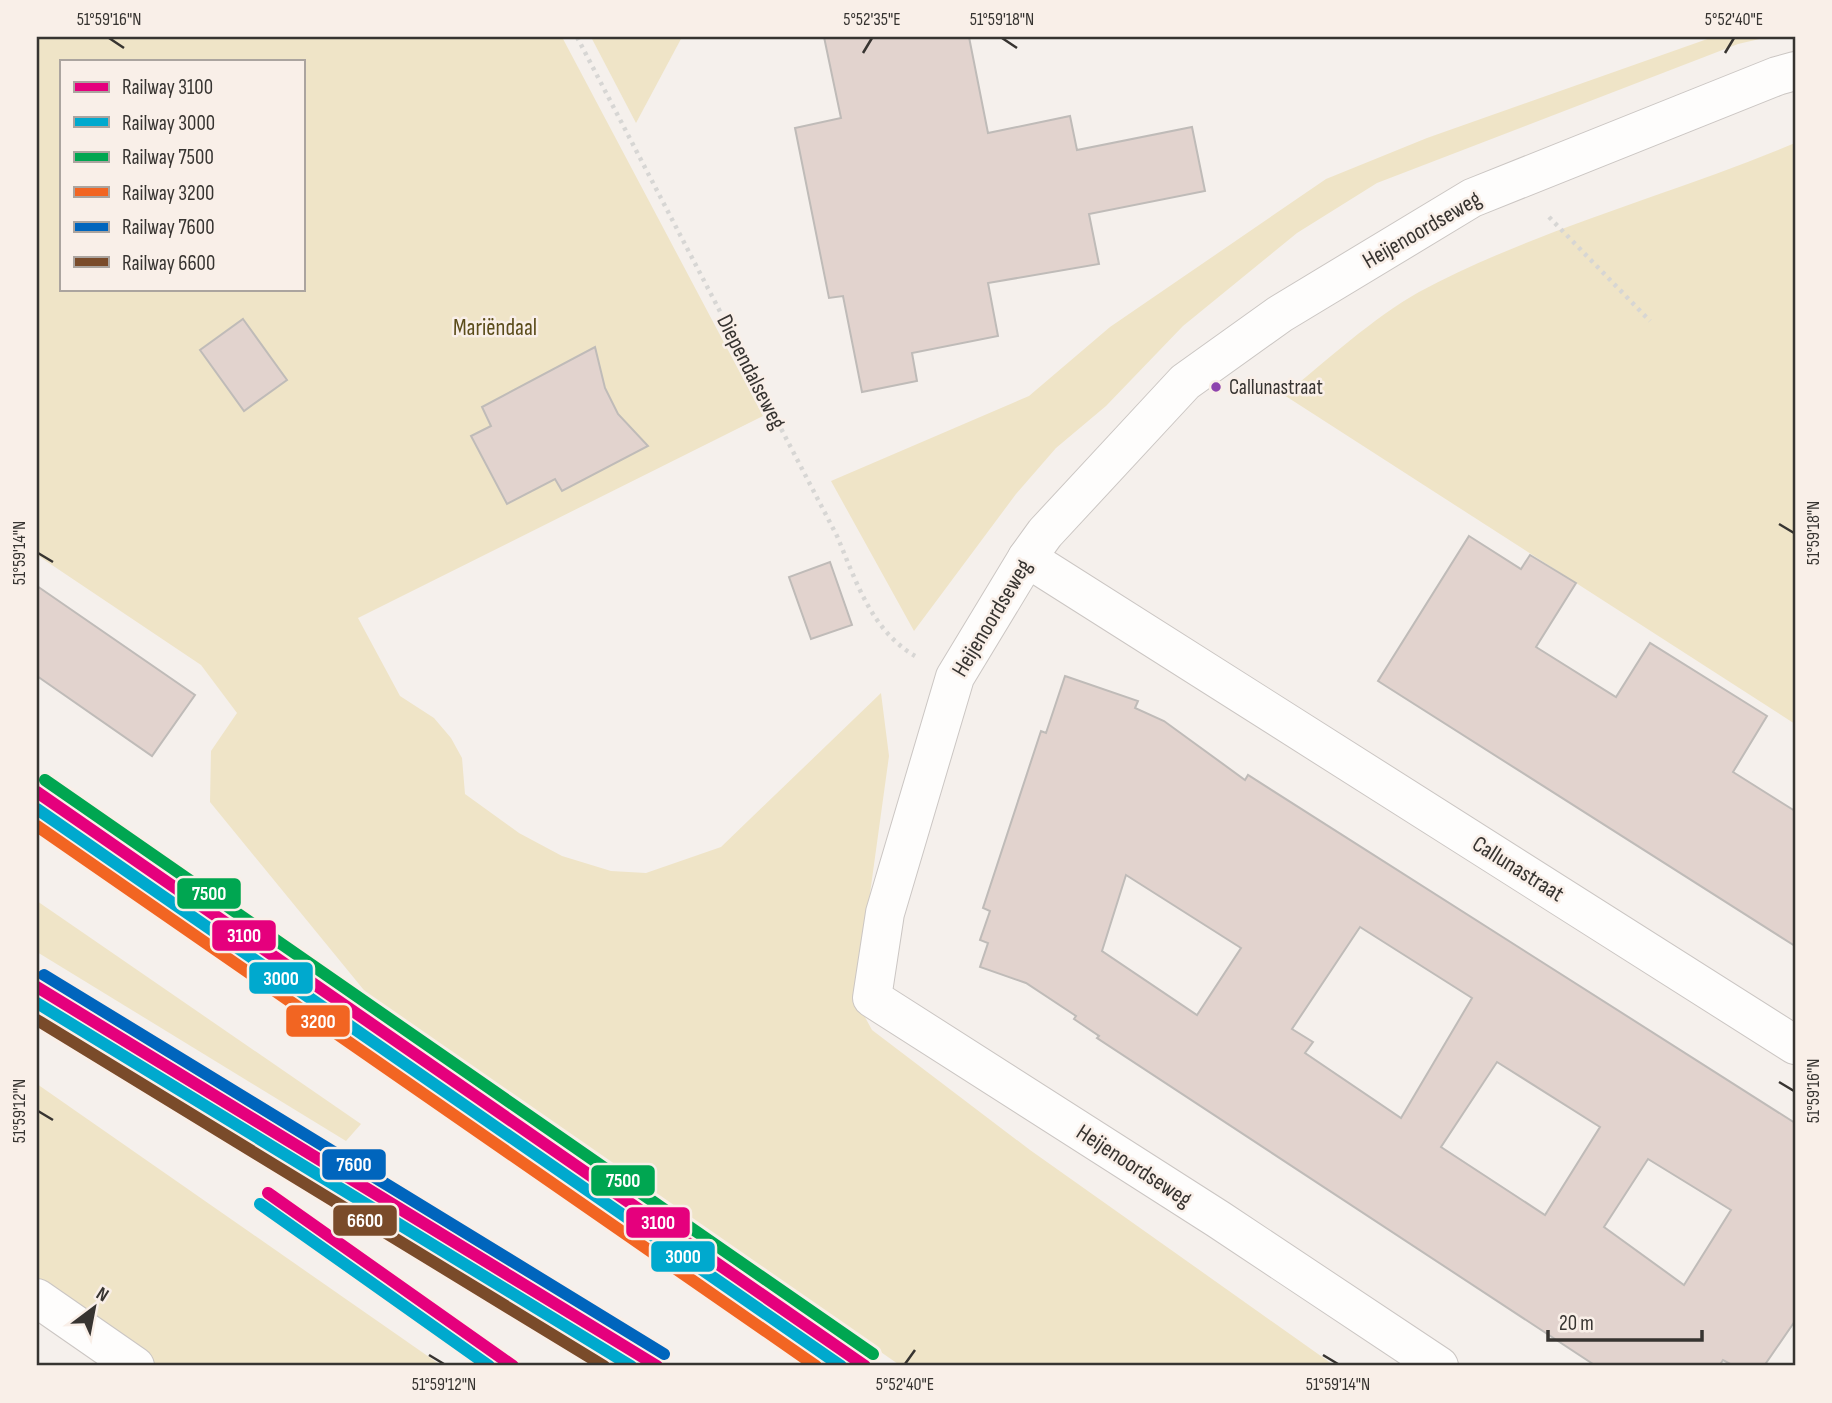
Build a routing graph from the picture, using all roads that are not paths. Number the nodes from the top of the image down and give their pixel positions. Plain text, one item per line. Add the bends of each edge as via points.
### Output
1 (1795, 71) edge
2 (1027, 558) junction
3 (1795, 1045) edge
4 (37, 1298) edge
5 (135, 1366) edge
6 (1439, 1366) edge

1 - 2 street, Heijenoordseweg via 1472,198 1280,314 1185,382
2 - 3 street, Callunastraat
2 - 6 street, Heijenoordseweg via 955,677 885,913 872,998
4 - 5 street

